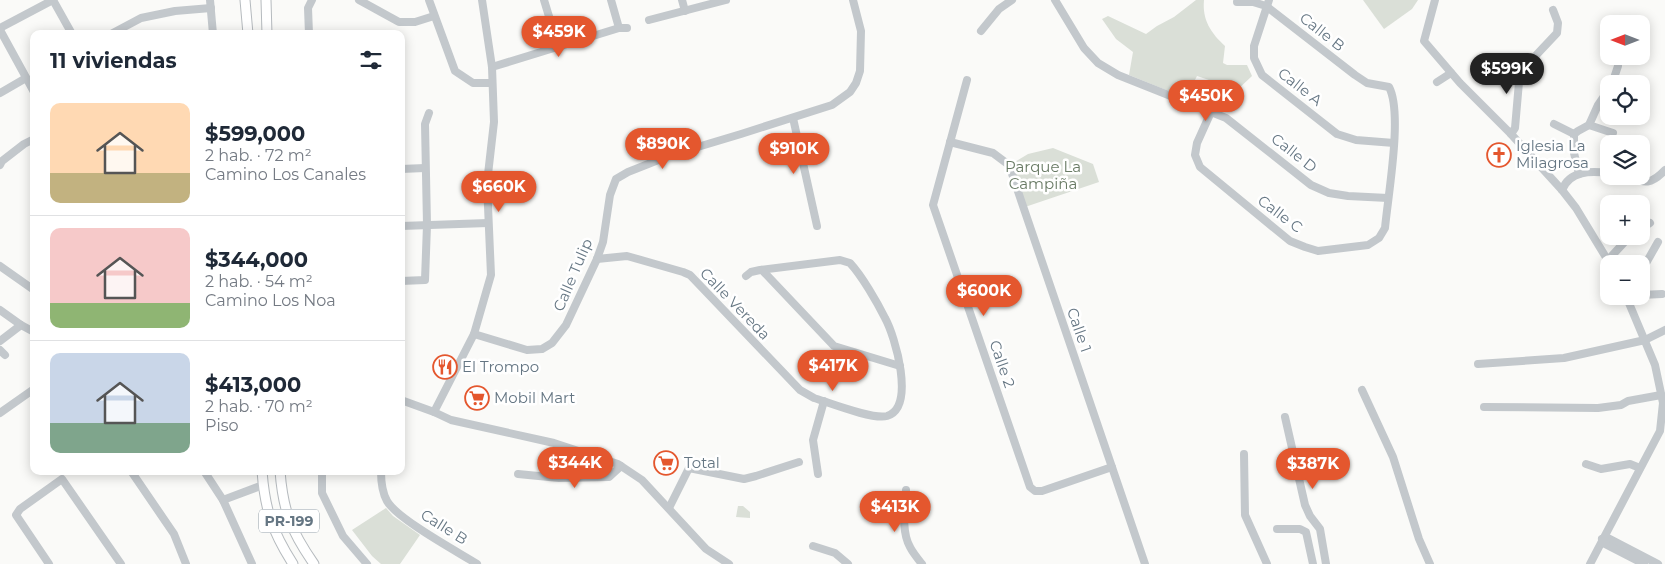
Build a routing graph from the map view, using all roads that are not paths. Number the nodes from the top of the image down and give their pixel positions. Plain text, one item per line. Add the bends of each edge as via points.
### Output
1 (53, 0) edge
2 (245, 0) edge
3 (266, 0) edge
4 (312, 0) edge
5 (359, 0) edge
6 (429, 0) edge
7 (482, 0) edge
8 (544, 0) edge
9 (611, 0) edge
10 (682, 0) edge
11 (726, 0) edge
12 (853, 0) edge
13 (1012, 0) edge
14 (1055, 0) edge
15 (1435, 0) edge
16 (1238, 2) dead end
17 (1268, 3) edge
18 (210, 4) edge
19 (1553, 10) dead end
20 (684, 11) junction
21 (434, 16) junction
22 (649, 20) dead end
23 (0, 29) edge
24 (70, 30) edge
25 (118, 30) edge
26 (213, 30) edge
27 (248, 30) edge
28 (267, 30) edge
29 (309, 30) edge
30 (982, 31) dead end
31 (558, 46) junction
32 (492, 67) junction
33 (1451, 73) junction
34 (26, 78) junction
35 (967, 80) dead end
36 (1437, 82) dead end
37 (492, 84) junction
38 (30, 85) edge
39 (1389, 87) joint
40 (0, 93) edge
41 (1600, 102) edge
42 (1211, 112) junction
43 (429, 113) dead end
44 (793, 118) junction
45 (1554, 124) dead end
46 (1589, 125) junction
47 (1613, 133) dead end
48 (1511, 134) junction
49 (1574, 134) junction
50 (30, 141) edge
51 (950, 142) junction
52 (1394, 143) junction
53 (0, 165) edge
54 (425, 168) junction
55 (405, 169) edge
56 (1665, 170) edge
57 (1600, 173) edge
58 (1579, 174) junction
59 (1650, 180) edge
60 (1562, 190) junction
61 (1388, 198) junction
62 (488, 223) junction
63 (427, 225) junction
64 (405, 226) edge
65 (817, 226) dead end
66 (1658, 242) dead end
67 (1623, 245) edge
68 (1605, 255) edge
69 (1615, 255) edge
70 (1650, 256) edge
71 (597, 259) junction
72 (0, 266) edge
73 (762, 270) junction
74 (746, 276) dead end
75 (405, 281) edge
76 (30, 287) edge
77 (1650, 294) edge
78 (1662, 294) dead end
79 (1630, 305) edge
80 (0, 310) edge
81 (21, 325) junction
82 (30, 330) edge
83 (1665, 330) edge
84 (474, 334) junction
85 (1645, 340) junction
86 (0, 342) edge
87 (1478, 364) dead end
88 (900, 366) junction
89 (1362, 390) dead end
90 (30, 391) edge
91 (1661, 395) junction
92 (405, 401) edge
93 (824, 401) junction
94 (1484, 407) dead end
95 (434, 412) junction
96 (0, 413) edge
97 (1285, 417) dead end
98 (1244, 454) dead end
99 (799, 462) dead end
100 (1586, 464) dead end
101 (621, 466) junction
102 (1112, 467) junction
103 (1640, 468) junction
104 (518, 474) dead end
105 (818, 474) dead end
106 (134, 475) edge
107 (207, 475) edge
108 (262, 475) edge
109 (280, 475) edge
110 (322, 475) edge
111 (381, 475) edge
112 (263, 485) junction
113 (906, 490) dead end
114 (223, 500) junction
115 (669, 508) junction
116 (1277, 529) dead end
117 (1602, 539) junction
118 (813, 546) dead end
119 (49, 564) edge
120 (121, 564) edge
121 (186, 564) edge
122 (252, 564) edge
123 (293, 564) edge
124 (314, 564) edge
125 (366, 564) edge
126 (477, 564) edge
127 (729, 564) edge
128 (848, 564) edge
129 (922, 564) edge
130 (1145, 564) edge
131 (1268, 564) edge
132 (1313, 564) edge
133 (1326, 564) edge
134 (1430, 564) edge
135 (1590, 564) edge
136 (1644, 564) edge
137 (1658, 564) edge

1 - 23 street
1 - 24 street
2 - 27 main road
3 - 28 main road
4 - 29 street via 308,8
5 - 21 street via 399,22 414,22
6 - 21 street
7 - 32 street
8 - 31 street
9 - 31 street via 623,28
10 - 20 street
11 - 20 street
12 - 44 street, Calle Tulip via 861,31 860,71 856,83 850,92 832,104
13 - 30 street via 999,9
14 - 42 street, Calle D via 1084,48 1098,63 1118,75
15 - 33 street via 1424,41
16 - 17 street, Calle B
17 - 39 street, Calle B via 1355,75 1367,82
17 - 52 street, Calle A via 1254,46 1254,58 1262,74 1337,134 1356,140
18 - 25 street via 141,18
18 - 26 street
19 - 48 street via 1558,23 1557,33 1525,67 1519,82 1515,128
20 - 22 street
21 - 37 street via 455,71 473,83
23 - 34 street
31 - 32 street
32 - 37 street
33 - 36 street
33 - 48 street
34 - 38 street
34 - 40 street
35 - 51 street, Calle 2
37 - 62 street via 494,122 487,183
39 - 52 street, Calle C via 1393,94
41 - 46 street
42 - 61 street, Calle D via 1226,118 1311,185 1335,194
42 - 61 street, Calle C via 1197,143 1195,155 1200,167 1290,241 1318,251 1368,246 1379,238 1385,228
43 - 54 street via 425,124
44 - 65 street
44 - 71 street, Calle Tulip via 671,155 616,180
45 - 49 street
46 - 47 street
46 - 49 street
48 - 60 street
49 - 58 street
50 - 53 street
51 - 102 street, Calle 1 via 993,153 1008,165
51 - 102 street, Calle 2 via 933,204 1030,487 1042,491
52 - 61 street, Calle C
54 - 55 street
54 - 63 street
56 - 59 street
57 - 58 street
58 - 60 street
60 - 68 street
62 - 63 street
62 - 84 street via 491,275
63 - 64 street
63 - 75 street via 425,280
66 - 70 street
67 - 69 street
71 - 84 street, Calle Tulip via 566,325 552,343 542,349 527,350
71 - 93 street, Calle Vereda via 627,256 690,275 800,390
72 - 76 street
73 - 74 street, Calle Vereda
73 - 88 street via 834,346
73 - 88 street, Calle Vereda via 840,260 850,263 886,318
77 - 78 street
79 - 85 street
80 - 81 street
81 - 82 street
81 - 86 street
83 - 85 street
84 - 95 street
85 - 87 street via 1564,358
85 - 91 street via 1655,365
88 - 93 street, Calle Vereda via 901,397 890,415 877,417
89 - 134 street via 1393,458
90 - 96 street
91 - 94 street via 1598,408
91 - 103 street via 1660,431
92 - 95 street
93 - 105 street via 813,440
95 - 101 street via 451,420 554,443
97 - 133 street via 1305,504 1320,529
98 - 131 street via 1245,515
99 - 115 street via 744,479 688,468
100 - 103 street via 1601,469 1630,464
101 - 104 street via 609,477 559,478
101 - 115 street via 642,480
102 - 130 street, Calle 1
103 - 117 street
106 - 121 street via 174,534
107 - 114 street
108 - 112 main road, PR-199
109 - 124 main road, PR-199 via 289,522
110 - 125 street via 322,493 343,536
111 - 126 street, Calle B via 388,503 408,520
112 - 114 street
112 - 123 main road, PR-199 via 266,508 277,538
113 - 129 street via 906,536
114 - 122 street
115 - 127 street via 706,549
116 - 132 street via 1306,532
117 - 135 street
117 - 136 street via 1605,544
117 - 137 street via 1608,538
118 - 128 street via 835,553
119 - 120 street via 16,516 20,509 62,479

